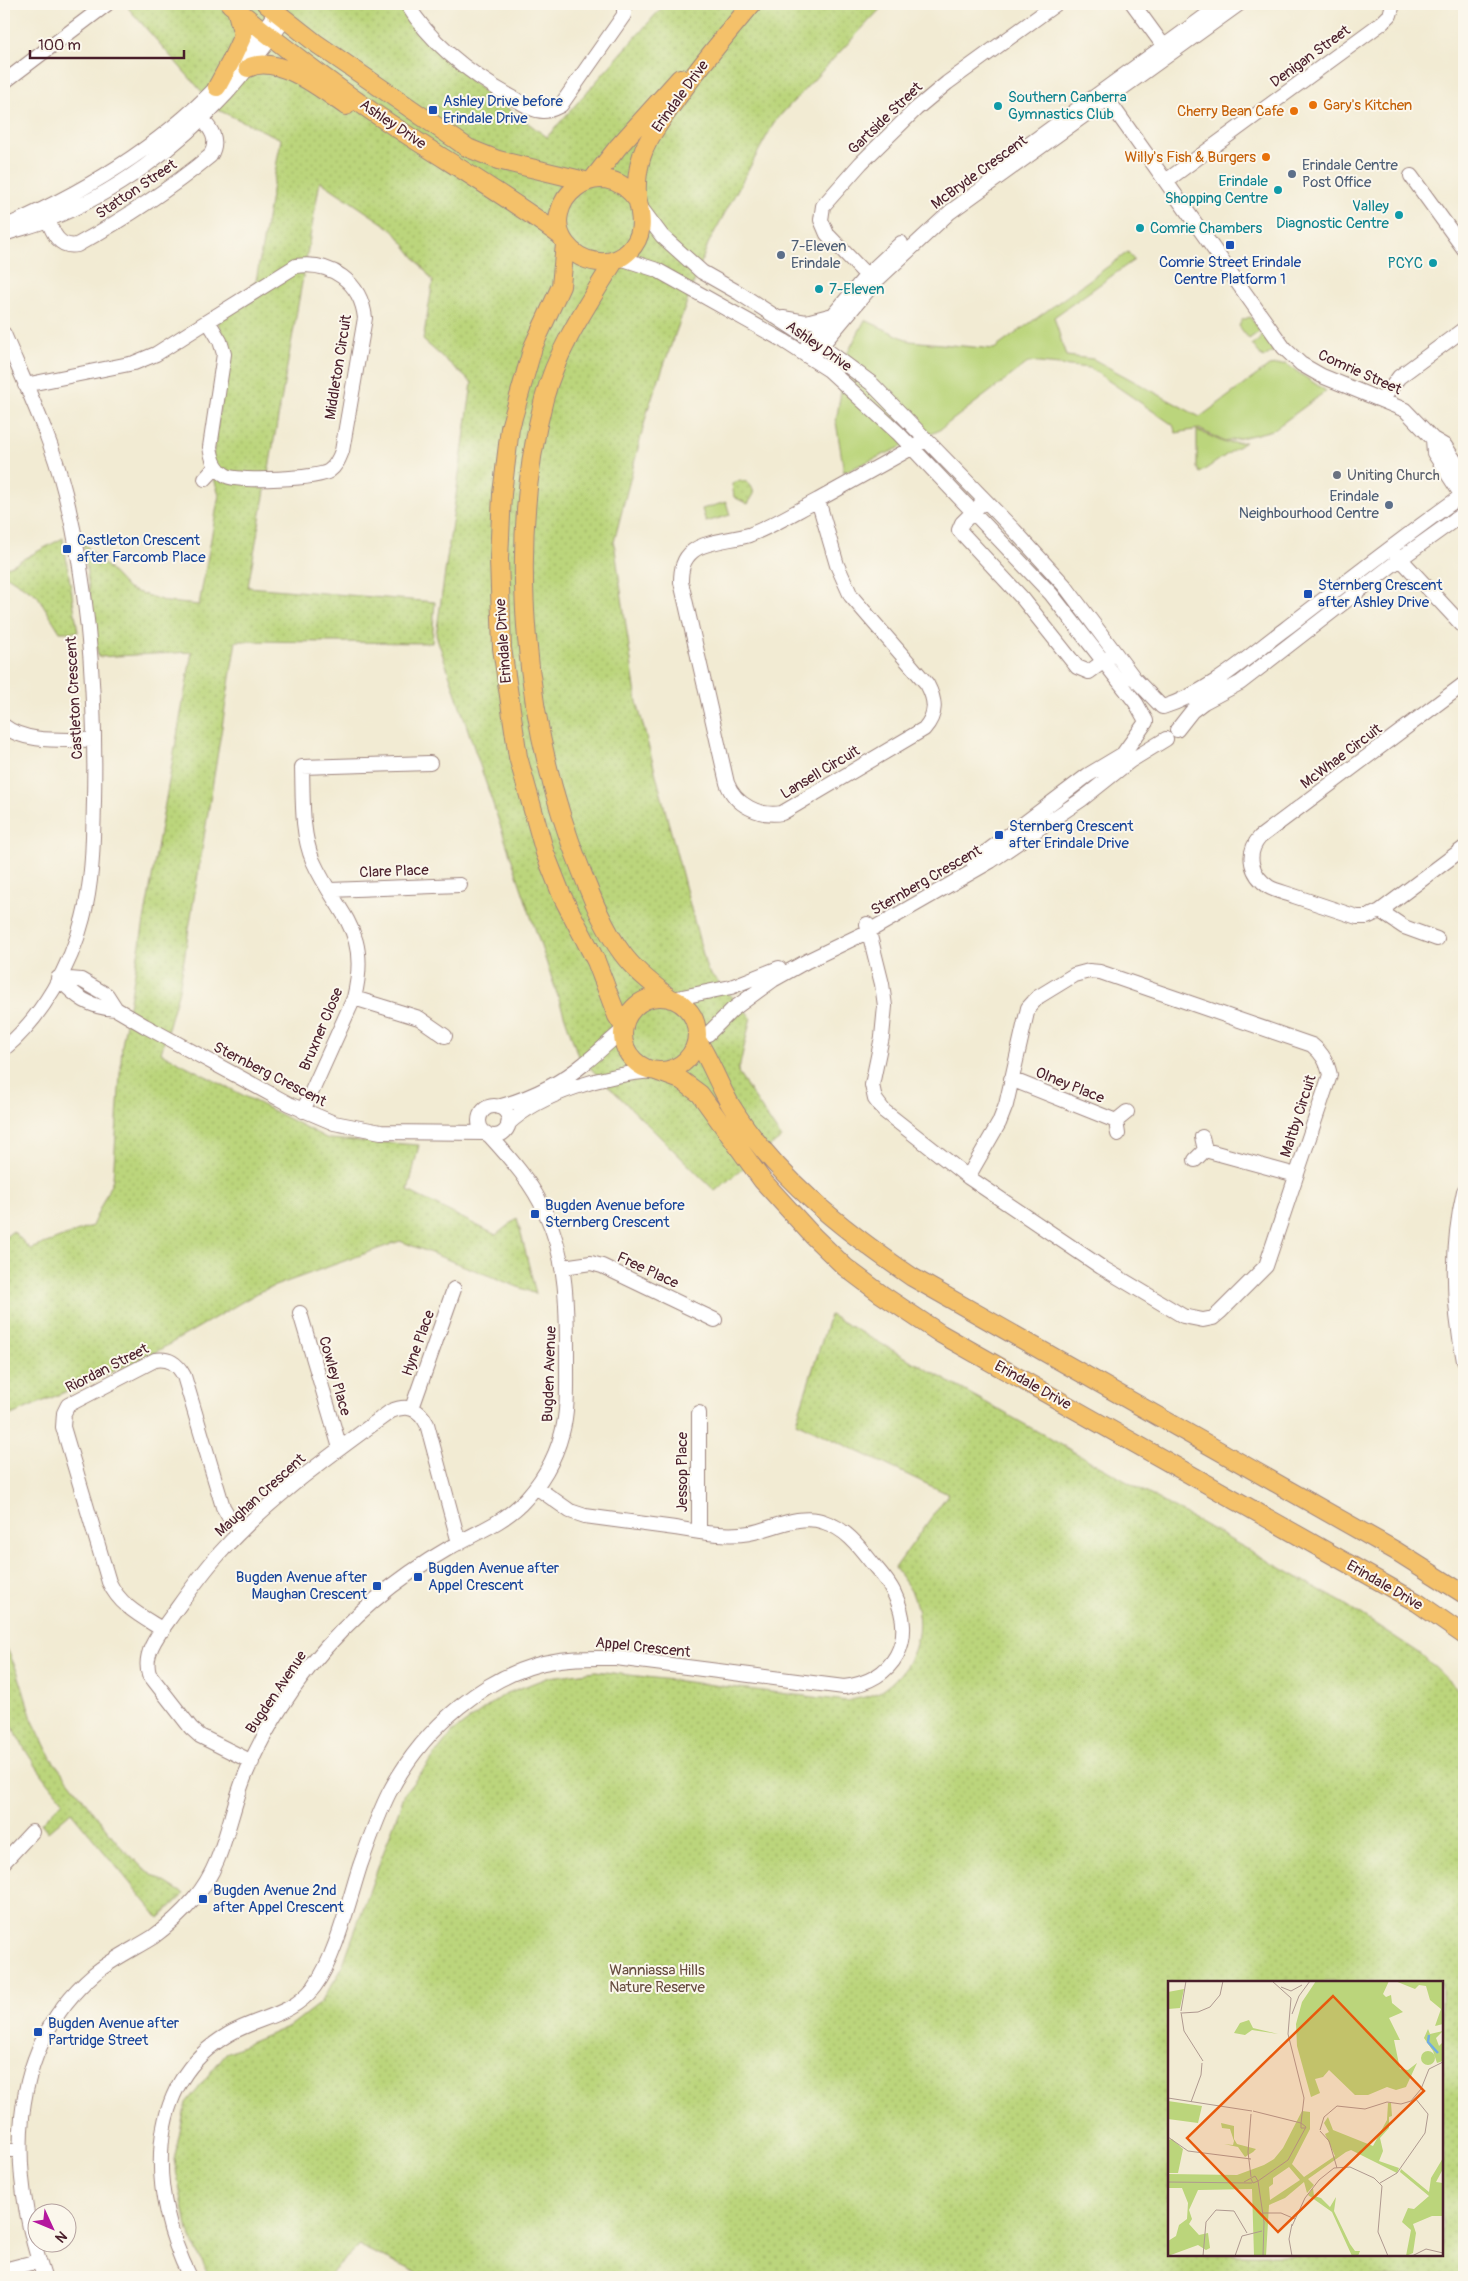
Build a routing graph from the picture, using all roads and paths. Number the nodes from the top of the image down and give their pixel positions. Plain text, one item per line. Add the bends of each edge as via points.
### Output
1 (107, 4) edge
2 (407, 4) edge
3 (624, 4) edge
4 (748, 4) edge
5 (752, 4) edge
6 (1056, 4) edge
7 (1133, 4) edge
8 (1222, 4) edge
9 (1239, 4) edge
10 (1393, 4) edge
11 (233, 6) edge
12 (276, 11) edge
13 (267, 34) junction
14 (1167, 50) junction
15 (248, 68) junction
16 (321, 81) junction
17 (4, 82) edge
18 (217, 87) junction
19 (1104, 95) junction
20 (198, 114) junction
21 (1410, 176) dead end
22 (589, 180) junction
23 (1166, 181) junction
24 (639, 205) junction
25 (45, 214) junction
26 (4, 221) edge
27 (26, 222) junction
28 (4, 227) edge
29 (4, 234) edge
30 (563, 240) junction
31 (4, 242) edge
32 (1464, 249) edge
33 (618, 259) junction
34 (871, 279) junction
35 (728, 287) junction
36 (726, 309) junction
37 (773, 315) junction
38 (840, 315) junction
39 (208, 320) junction
40 (1464, 329) edge
41 (4, 334) edge
42 (817, 343) junction
43 (807, 355) junction
44 (870, 383) junction
45 (25, 385) junction
46 (1383, 399) junction
47 (1433, 439) junction
48 (926, 440) junction
49 (913, 448) junction
50 (1459, 462) edge
51 (216, 467) junction
52 (1464, 475) edge
53 (205, 479) dead end
54 (1464, 496) edge
55 (818, 500) junction
56 (985, 500) junction
57 (974, 511) junction
58 (1464, 513) edge
59 (1390, 548) junction
60 (1400, 559) junction
61 (1464, 628) edge
62 (1109, 657) junction
63 (1464, 684) edge
64 (1163, 706) junction
65 (1146, 722) junction
66 (4, 726) edge
67 (1177, 730) junction
68 (1166, 739) junction
69 (94, 740) junction
70 (430, 763) dead end
71 (1464, 848) edge
72 (949, 881) junction
73 (460, 885) dead end
74 (330, 890) junction
75 (1380, 912) junction
76 (868, 928) junction
77 (1436, 940) dead end
78 (72, 952) junction
79 (58, 978) junction
80 (81, 980) junction
81 (73, 994) junction
82 (354, 998) junction
83 (672, 999) junction
84 (42, 1005) junction
85 (116, 1009) junction
86 (624, 1028) junction
87 (445, 1036) dead end
88 (697, 1039) junction
89 (4, 1050) edge
90 (654, 1071) junction
91 (1011, 1079) junction
92 (498, 1107) junction
93 (303, 1111) junction
94 (480, 1116) junction
95 (1120, 1122) dead end
96 (508, 1125) junction
97 (450, 1133) junction
98 (488, 1134) junction
99 (1201, 1149) dead end
100 (514, 1162) junction
101 (1296, 1175) junction
102 (968, 1177) junction
103 (1464, 1191) edge
104 (563, 1267) junction
105 (1460, 1278) edge
106 (454, 1289) dead end
107 (300, 1313) dead end
108 (715, 1320) dead end
109 (1464, 1361) edge
110 (412, 1408) junction
111 (699, 1413) dead end
112 (340, 1448) junction
113 (536, 1487) junction
114 (242, 1530) junction
115 (698, 1532) junction
116 (458, 1543) junction
117 (1464, 1594) edge
118 (1418, 1603) junction
119 (162, 1630) junction
120 (1464, 1630) edge
121 (1464, 1635) edge
122 (252, 1762) junction
123 (32, 1832) dead end
124 (4, 1862) edge
125 (4, 2150) edge
126 (19, 2150) junction
127 (38, 2261) junction
128 (4, 2270) edge
129 (44, 2277) edge
130 (190, 2277) edge

1 - 17 street
2 - 3 street via 429,34 464,68 491,86 542,111 561,105 624,15
4 - 22 main road, Erindale Drive
5 - 24 main road, Erindale Drive via 686,85 651,136 639,169
6 - 34 street, Gartside Street via 916,109 861,163 824,206 821,212 823,227
7 - 14 street
8 - 14 street, McBryde Crescent
9 - 14 street, McBryde Crescent
10 - 23 street, Denigan Street via 1390,15 1383,22
11 - 13 main road
11 - 18 main road via 242,35
12 - 13 street, Statton Street
12 - 22 main road, Ashley Drive via 338,59 468,148 498,160
13 - 15 street, Statton Street
13 - 16 main road
13 - 18 street, Statton Street
14 - 19 street, McBryde Crescent
15 - 16 main road via 260,63 308,80
15 - 20 street, Statton Street
16 - 30 main road, Ashley Drive via 533,215
18 - 20 street, Statton Street
19 - 23 street, Comrie Street
19 - 34 street, McBryde Crescent via 941,214
20 - 25 street, Statton Street via 167,150 129,177 88,201
20 - 25 street, Statton Street via 209,126 215,142 210,156 168,191 77,245 64,245 58,240
21 - 32 street
22 - 24 main road via 611,180 622,184
22 - 30 main road via 566,197 560,210
23 - 46 street, Comrie Street via 1292,356 1322,376
24 - 33 main road via 641,231 637,242
24 - 35 street, Ashley Drive via 668,242 702,272
25 - 27 street, Statton Street
26 - 27 street
27 - 28 street, Statton Street
27 - 29 street, Statton Street
27 - 31 street
30 - 33 main road via 586,260
30 - 86 main road, Erindale Drive via 561,286 533,347 510,428 501,512 500,623 518,757 545,853
33 - 36 street, Ashley Drive via 657,270
33 - 83 main road, Erindale Drive via 572,332 544,397 527,516 527,634 544,749 576,858 621,952
34 - 38 street, McBryde Crescent
35 - 36 street
35 - 37 street, Ashley Drive
36 - 43 street, Ashley Drive
37 - 38 street via 806,322
37 - 42 street, Ashley Drive
38 - 42 street, McBryde Crescent
38 - 44 street via 837,343 843,356
39 - 45 street, Middleton Circuit via 156,354 134,363
39 - 51 street via 224,354 210,447
39 - 51 street, Middleton Circuit via 285,271 309,264 330,269 350,282 358,293 364,318 342,452 337,463 329,471 312,477 238,480 226,476
40 - 46 street via 1399,377
41 - 45 street, Castleton Crescent
42 - 43 street, McBryde Crescent
42 - 44 street, Ashley Drive
43 - 49 street, Ashley Drive via 864,400
44 - 48 street, Ashley Drive
45 - 69 street, Castleton Crescent via 46,434 64,490 77,548
46 - 47 street, Comrie Street via 1404,410
47 - 50 street, Comrie Street via 1445,446
47 - 54 street, Comrie Street via 1434,453
48 - 49 street, Lansell Circuit
48 - 56 street, Ashley Drive
49 - 55 street, Lansell Circuit
49 - 57 street, Ashley Drive
50 - 52 street, Comrie Street
51 - 53 street
54 - 59 street
55 - 55 street, Lansell Circuit via 845,586 863,612 927,684 935,706 933,717 924,729 782,813 772,815 735,798 727,783 681,569 686,558 699,547 748,535
56 - 57 street
56 - 62 street, Ashley Drive via 1064,586
57 - 62 street, Ashley Drive
57 - 62 street via 959,530 1023,599 1077,667 1089,672
58 - 60 street
59 - 60 street
59 - 64 street via 1219,678 1193,695
60 - 61 street
60 - 67 street via 1240,683 1192,711
62 - 64 street, Ashley Drive
62 - 65 street, Ashley Drive
63 - 75 street, McWhae Circuit via 1254,844 1247,865 1272,889 1357,917
64 - 65 street via 1153,709
64 - 67 street via 1176,715
65 - 68 street via 1152,736
65 - 72 street, Sternberg Crescent via 1123,754 1088,775
66 - 69 street via 28,737
67 - 68 street
68 - 72 street, Sternberg Crescent via 1027,838
69 - 78 street, Castleton Crescent via 92,865 83,918
70 - 74 street, Bruxner Close via 302,767 307,840 313,861
71 - 75 street, McWhae Circuit
72 - 76 street, Sternberg Crescent
73 - 74 street, Clare Place
74 - 82 street, Bruxner Close via 355,936 359,969
75 - 77 street via 1404,927
76 - 83 street, Sternberg Crescent via 750,981
76 - 88 street, Sternberg Crescent via 773,980 732,1010 708,1034
76 - 102 street, Maltby Circuit via 885,1006 872,1085 875,1099 884,1112
78 - 79 street, Castleton Crescent
78 - 80 street
79 - 80 street, Sternberg Crescent
79 - 81 street, Sternberg Crescent
79 - 84 street, Castleton Crescent
80 - 85 street, Sternberg Crescent via 107,995
81 - 84 street
81 - 85 street, Sternberg Crescent via 101,1009
82 - 87 street via 419,1018
82 - 93 street, Bruxner Close
83 - 86 main road via 658,997 644,1001 629,1014
83 - 88 main road via 689,1011 696,1024
84 - 89 street, Castleton Crescent
85 - 93 street, Sternberg Crescent
86 - 90 main road via 625,1044 632,1058 644,1068
86 - 92 street via 558,1082
88 - 90 main road via 683,1064 670,1070
88 - 117 main road via 730,1104 764,1151 809,1199 874,1251 912,1277 1396,1551
90 - 96 street via 619,1075 552,1097 528,1108
90 - 118 main road, Erindale Drive via 681,1080 700,1094 787,1209 846,1266 888,1299 941,1334
91 - 95 street, Olney Place
91 - 101 street, Maltby Circuit via 1024,1017 1031,1004 1074,975 1089,970 1100,972 1320,1051 1330,1075
91 - 102 street, Maltby Circuit via 999,1123
92 - 94 street via 486,1108
92 - 96 street via 508,1116
93 - 97 street, Sternberg Crescent via 349,1127 380,1132
94 - 97 street, Sternberg Crescent via 466,1127
94 - 98 street via 480,1126
96 - 98 street via 502,1134
96 - 100 street, Bugden Avenue via 508,1148
97 - 98 street, Sternberg Crescent
98 - 100 street, Bugden Avenue
99 - 101 street
100 - 104 street, Bugden Avenue via 546,1214
101 - 102 street, Maltby Circuit via 1266,1266 1220,1312 1212,1318 1198,1320 1183,1316 1101,1267
103 - 105 street via 1458,1227
104 - 108 street, Free Place via 591,1263 602,1266
104 - 113 street, Bugden Avenue via 567,1297 566,1407 554,1456
105 - 109 street via 1456,1315
106 - 110 street, Hyne Place
107 - 112 street, Cowley Place
110 - 112 street, Maughan Crescent via 401,1407 391,1411
110 - 116 street via 422,1415 427,1424
111 - 115 street, Jessop Place
112 - 114 street, Maughan Crescent via 298,1479
113 - 115 street, Appel Crescent via 570,1511 585,1516
113 - 116 street, Bugden Avenue via 498,1523
114 - 119 street, Maughan Crescent via 199,1577
114 - 119 street, Riordan Street via 223,1507 184,1376 176,1365 164,1359 154,1360 68,1405 64,1413 64,1427 114,1594 123,1604
115 - 130 street, Appel Crescent via 748,1533 807,1519 837,1527 856,1543 896,1595 903,1630 897,1654 888,1668 876,1678 844,1687 587,1657 531,1666 506,1676 455,1711 419,1748 390,1792 374,1824 328,1960 314,1987 292,2008 239,2029 207,2050 189,2068 176,2090 166,2114 160,2168 174,2236
116 - 122 street, Bugden Avenue via 395,1584 331,1642 279,1711
118 - 120 main road
118 - 121 main road, Erindale Drive
119 - 122 street, Maughan Crescent via 147,1655 149,1674 200,1736
122 - 126 street, Bugden Avenue via 217,1863 198,1895 165,1928 87,1980 50,2029 33,2064 25,2096
123 - 124 street
125 - 126 street
126 - 127 street, Bugden Avenue via 24,2196
127 - 128 street
127 - 129 street, Bugden Avenue

